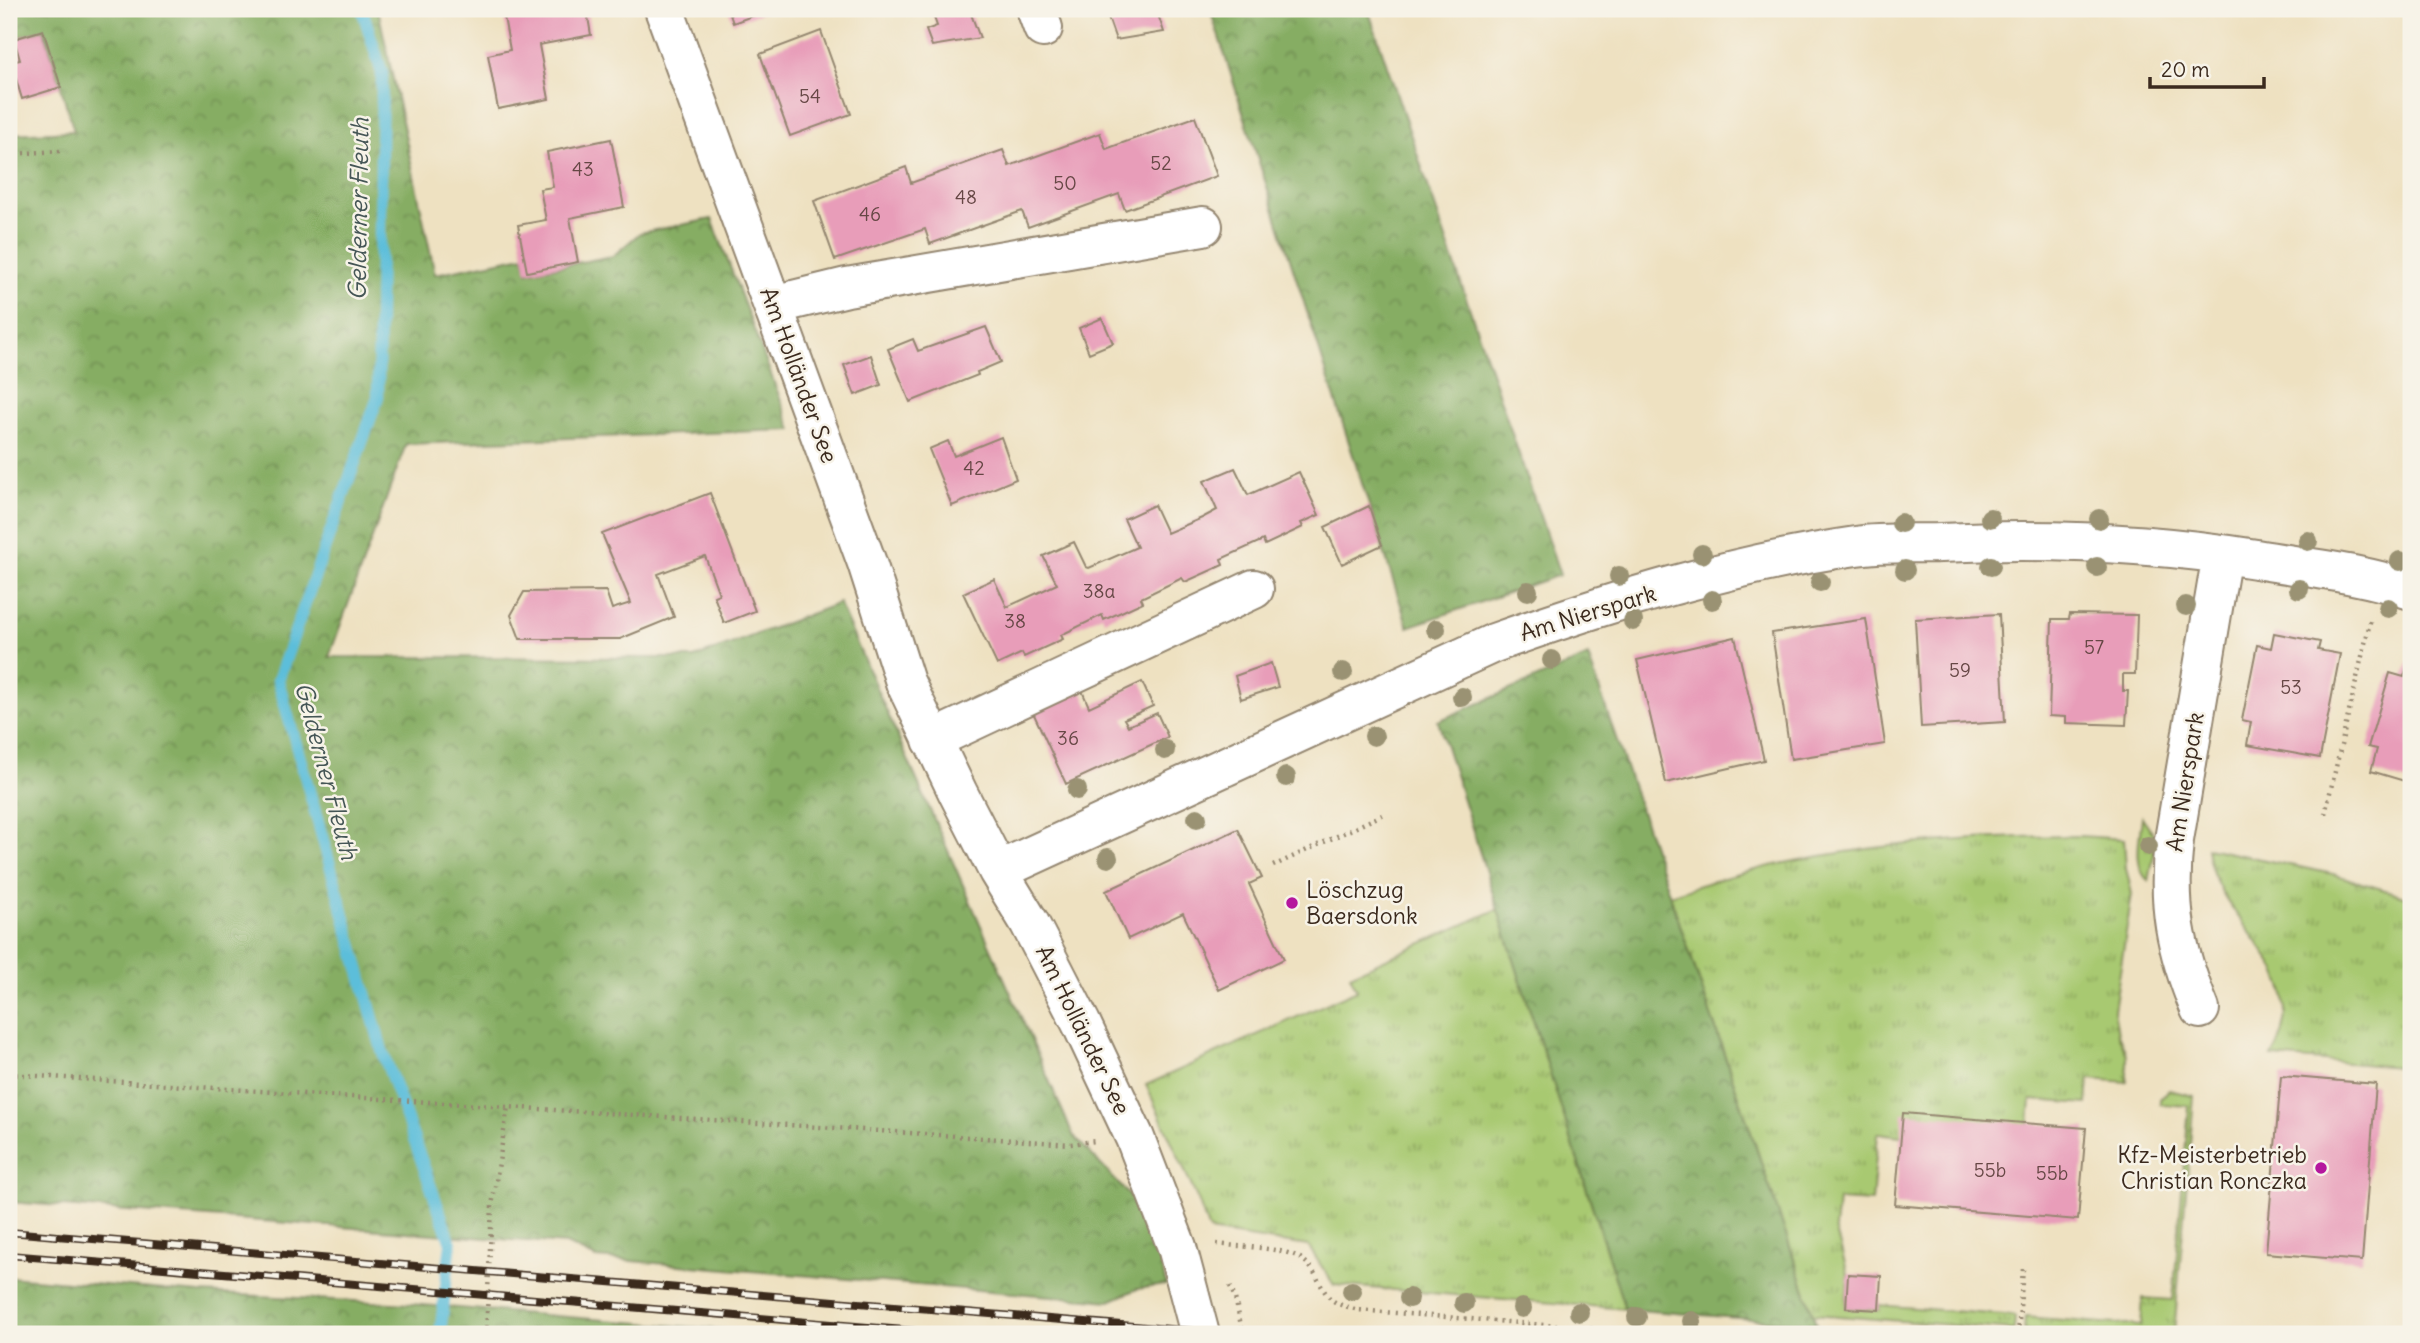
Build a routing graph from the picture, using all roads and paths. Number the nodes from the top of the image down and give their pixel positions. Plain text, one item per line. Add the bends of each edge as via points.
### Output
1 (664, 9) edge
2 (60, 151) dead end
3 (9, 154) edge
4 (1203, 226) dead end
5 (774, 305) junction
6 (2222, 554) junction
7 (2395, 584) edge
8 (1254, 589) dead end
9 (932, 740) junction
10 (2325, 814) dead end
11 (1382, 815) dead end
12 (1273, 866) dead end
13 (998, 871) junction
14 (2200, 1009) dead end
15 (9, 1074) edge
16 (508, 1105) junction
17 (1135, 1138) junction
18 (1205, 1243) dead end
19 (2023, 1269) dead end
20 (486, 1334) edge
21 (1200, 1334) edge
22 (1657, 1334) edge
23 (2018, 1334) edge

1 - 5 street, Am Holländer See
2 - 3 path
4 - 5 street via 847,287
5 - 9 street, Am Holländer See via 905,682
6 - 7 street, Am Nierspark
6 - 13 street, Am Nierspark via 2068,541 1983,541 1858,546 1732,569 1494,643
6 - 14 street, Am Nierspark via 2170,878 2179,951
7 - 10 path
8 - 9 street
9 - 13 street, Am Holländer See
11 - 12 path
13 - 17 street, Am Holländer See via 1029,922
15 - 16 path
16 - 17 path via 1070,1143
16 - 20 path via 492,1206
17 - 21 street, Am Holländer See via 1177,1247
18 - 22 path via 1289,1253 1303,1259 1330,1299 1358,1310
19 - 23 path

